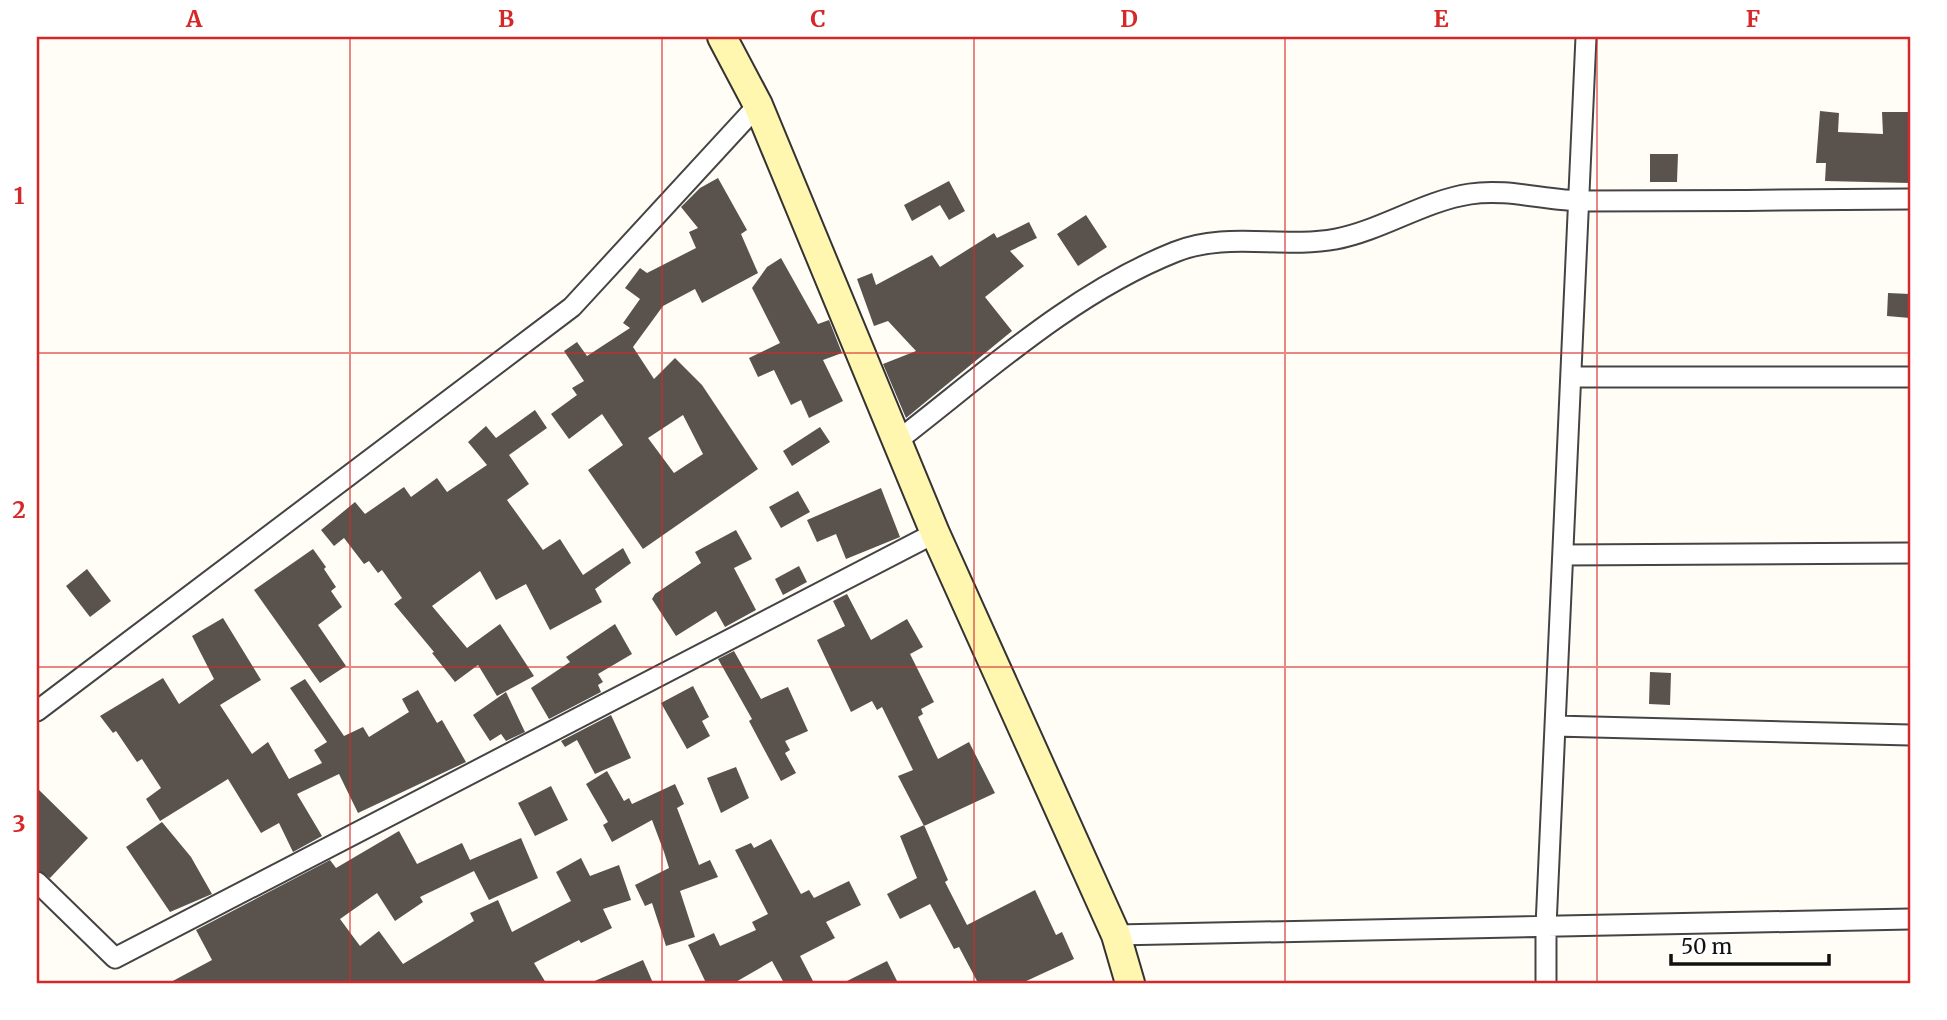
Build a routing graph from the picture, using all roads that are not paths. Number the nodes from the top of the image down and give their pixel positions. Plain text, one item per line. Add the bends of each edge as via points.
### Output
1 (722, 37) edge
2 (1586, 37) edge
3 (758, 105) junction
4 (1910, 199) edge
5 (1579, 201) junction
6 (1571, 377) junction
7 (1910, 377) edge
8 (897, 441) junction
9 (935, 533) junction
10 (1910, 553) edge
11 (1563, 555) junction
12 (37, 711) edge
13 (1555, 726) junction
14 (1910, 735) edge
15 (37, 882) edge
16 (1910, 919) edge
17 (1546, 926) junction
18 (1116, 935) junction
19 (1130, 983) edge
20 (1546, 983) edge

1 - 3 street
2 - 5 street
3 - 8 street
3 - 12 street via 572,307
4 - 5 street
5 - 6 street
5 - 8 street via 1470,194 1337,239 1275,244 1209,241 1175,251 1067,312
6 - 7 street
6 - 11 street
8 - 9 street
9 - 15 street via 115,958
9 - 18 street
10 - 11 street
11 - 13 street
13 - 14 street
13 - 17 street
16 - 17 street
17 - 18 street
17 - 20 street
18 - 19 street

